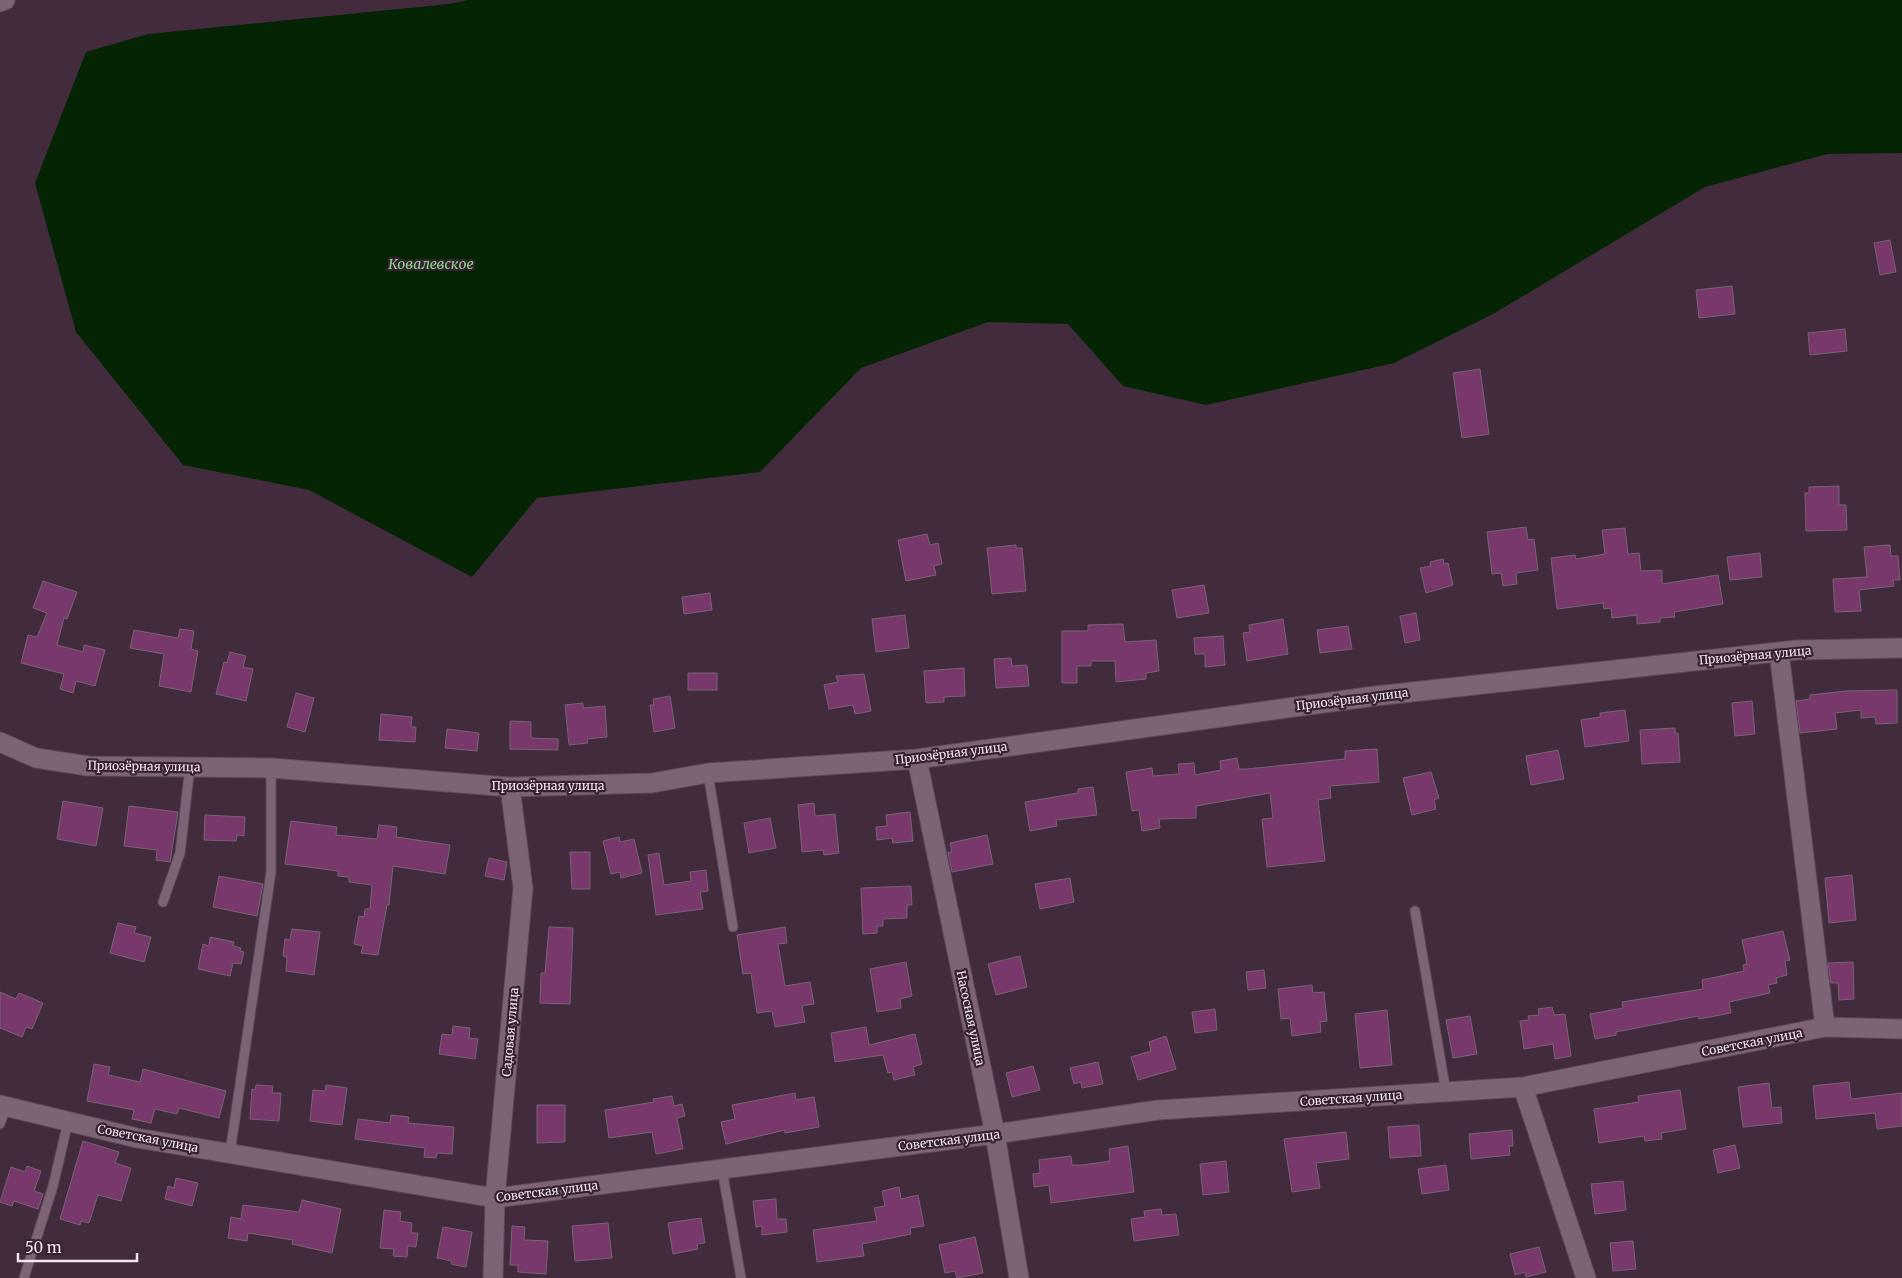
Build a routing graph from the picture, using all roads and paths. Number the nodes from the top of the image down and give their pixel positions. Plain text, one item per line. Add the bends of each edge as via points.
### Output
1 (6, 0) edge
2 (0, 2) edge
3 (1902, 648) edge
4 (1779, 652) junction
5 (0, 742) edge
6 (917, 758) junction
7 (190, 767) junction
8 (271, 768) junction
9 (708, 773) junction
10 (510, 787) junction
11 (163, 902) dead end
12 (1415, 911) dead end
13 (733, 927) dead end
14 (1825, 1027) junction
15 (1902, 1029) edge
16 (1522, 1088) junction
17 (1446, 1092) junction
18 (2, 1112) edge
19 (68, 1122) junction
20 (995, 1134) junction
21 (230, 1153) junction
22 (722, 1169) junction
23 (495, 1198) junction
24 (24, 1278) edge
25 (494, 1278) edge
26 (741, 1278) edge
27 (1019, 1278) edge
28 (1586, 1278) edge

1 - 2 street
3 - 4 street, Приозёрная улица
4 - 6 street, Приозёрная улица via 1375,696
4 - 14 street
5 - 7 street, Приозёрная улица via 36,758 88,766
6 - 9 street, Приозёрная улица
6 - 20 street, Насосная улица
7 - 8 street, Приозёрная улица
7 - 11 lane via 180,853
8 - 10 street, Приозёрная улица
8 - 21 lane via 271,872
9 - 10 street, Приозёрная улица via 652,783
9 - 13 lane
10 - 23 street, Садовая улица via 523,888
12 - 17 lane
14 - 15 street, Советская улица
14 - 16 street, Советская улица
16 - 17 street, Советская улица
16 - 28 street
17 - 20 street, Советская улица via 1158,1110
18 - 19 street, Советская улица
19 - 21 street, Советская улица via 137,1138
19 - 24 lane via 53,1186
20 - 22 street, Советская улица
20 - 27 street, Насосная улица
21 - 23 street, Советская улица
22 - 23 street, Советская улица
22 - 26 lane
23 - 25 street, Садовая улица

